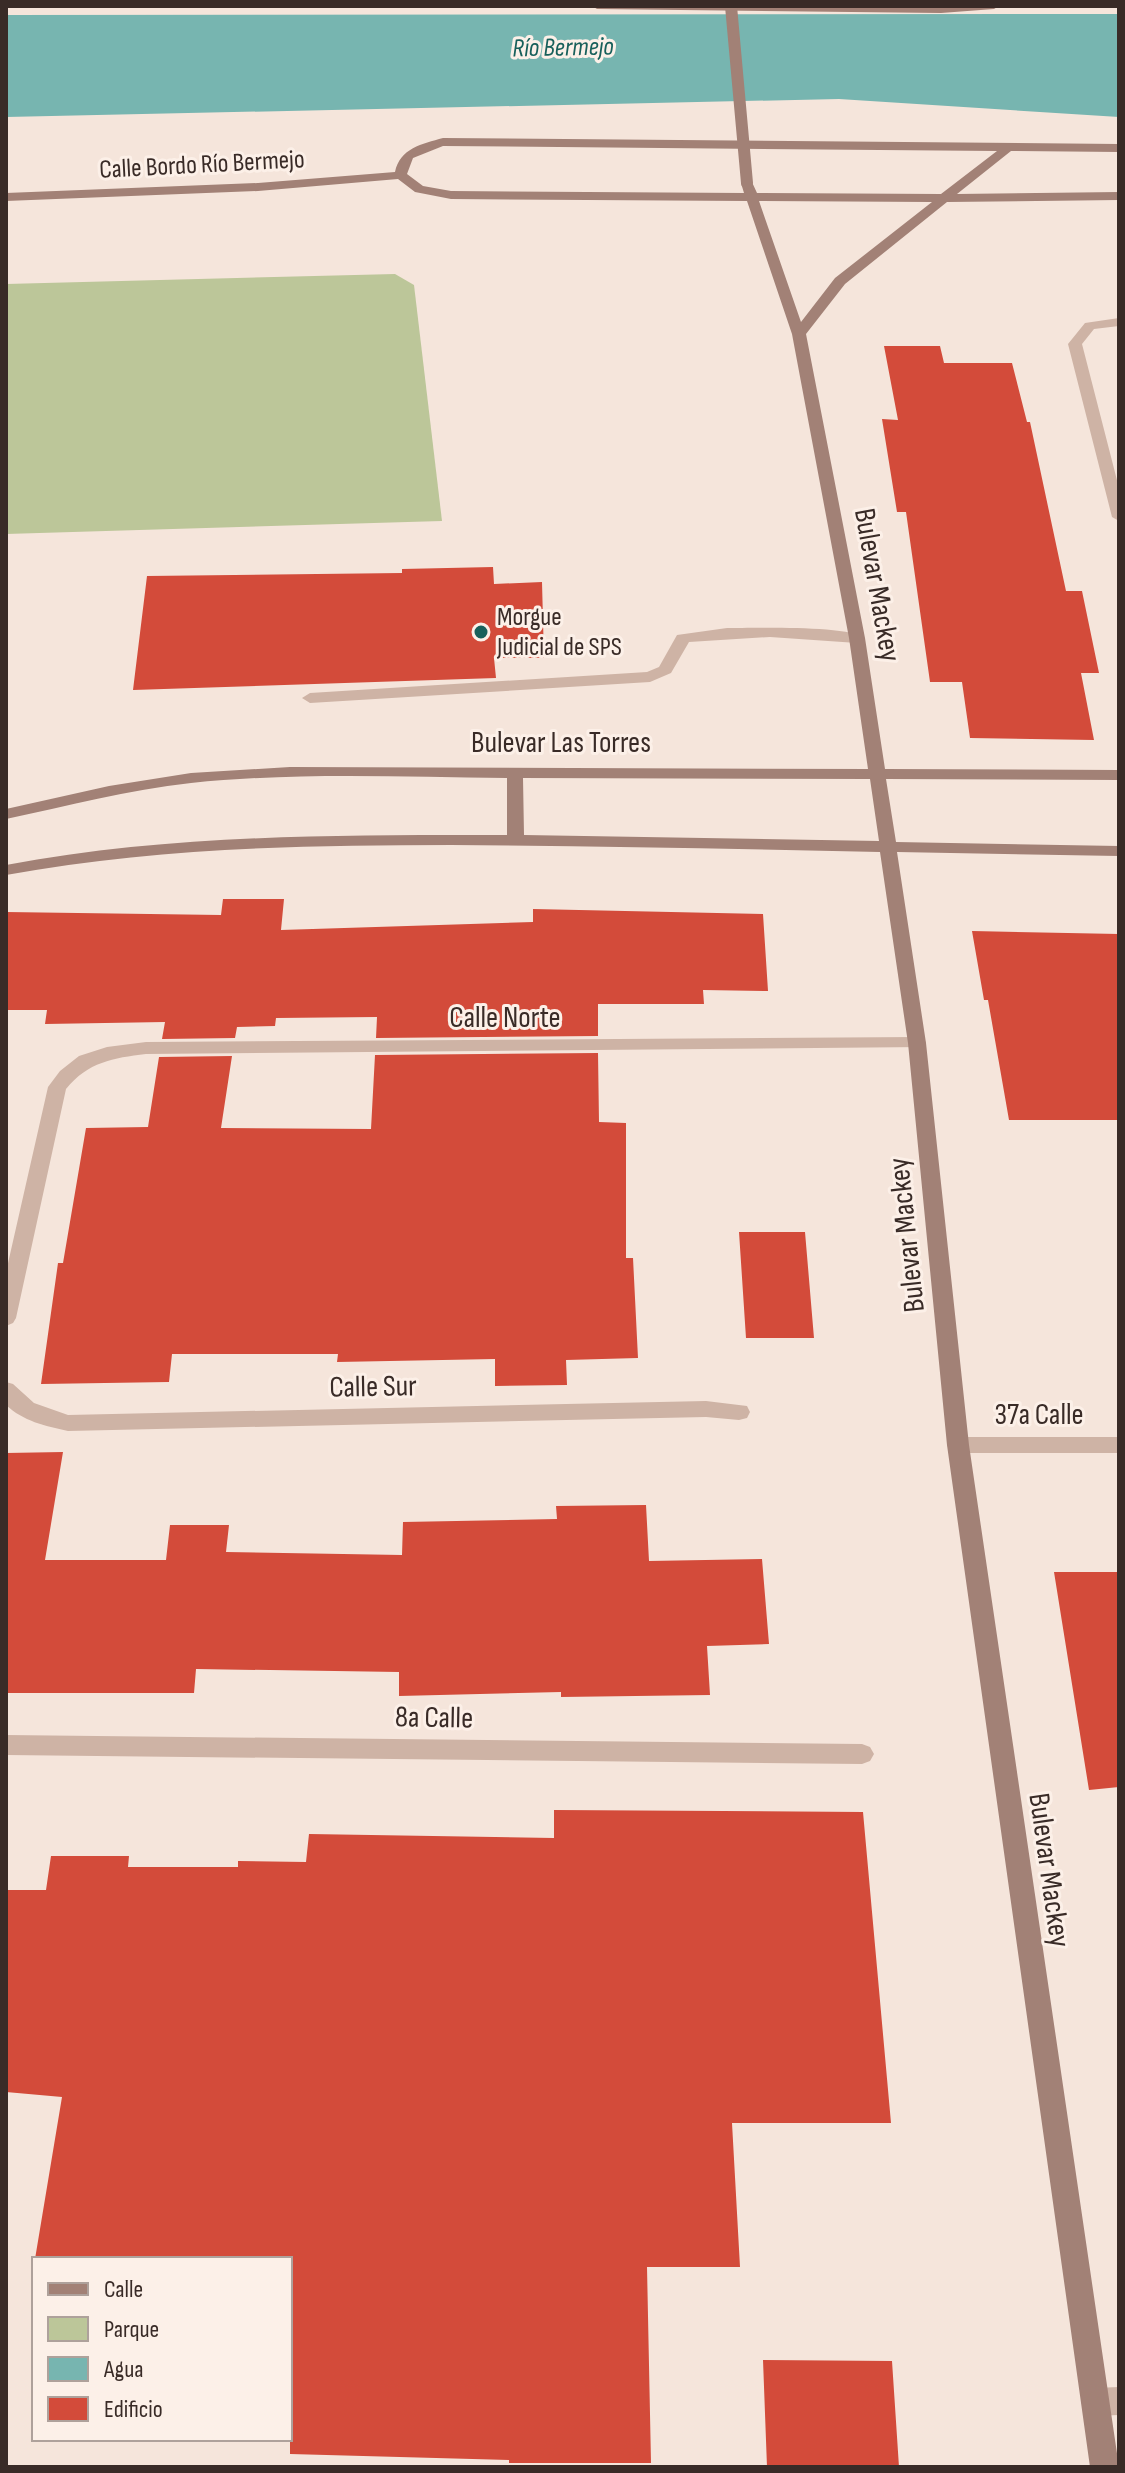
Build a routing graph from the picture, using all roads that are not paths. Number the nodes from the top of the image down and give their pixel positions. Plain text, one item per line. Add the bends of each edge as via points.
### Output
1 (597, 6) edge
2 (731, 6) edge
3 (994, 6) edge
4 (1011, 145) junction
5 (1119, 148) edge
6 (401, 175) junction
7 (749, 190) junction
8 (1119, 196) edge
9 (6, 197) edge
10 (941, 198) junction
11 (1119, 322) edge
12 (799, 334) junction
13 (1119, 517) edge
14 (857, 638) junction
15 (310, 698) dead end
16 (515, 771) junction
17 (877, 772) junction
18 (1119, 775) edge
19 (6, 814) edge
20 (516, 840) junction
21 (890, 848) junction
22 (1119, 851) edge
23 (6, 870) edge
24 (917, 1043) junction
25 (6, 1318) edge
26 (10, 1396) edge
27 (739, 1412) dead end
28 (958, 1445) junction
29 (1119, 1445) edge
30 (6, 1745) edge
31 (862, 1754) dead end
32 (1107, 2402) edge
33 (1105, 2467) edge

1 - 3 main road
2 - 7 main road, Bulevar Mackey, bridge
4 - 5 main road
4 - 6 main road via 443,142 407,156
4 - 10 main road
6 - 7 main road via 419,189 451,195
6 - 9 main road, Calle Bordo Río Bermejo via 258,187
7 - 10 main road
7 - 12 main road, Bulevar Mackey
8 - 10 main road
10 - 12 main road via 840,281
11 - 13 street via 1090,326 1075,344
12 - 14 main road, Bulevar Mackey
14 - 15 street via 765,630 706,634 683,638 665,670 650,677
14 - 17 main road, Bulevar Mackey
16 - 17 main road, Bulevar Las Torres
16 - 19 main road, Bulevar Las Torres via 191,778
16 - 20 main road
17 - 18 main road, Bulevar Las Torres
17 - 21 main road, Bulevar Mackey
20 - 21 main road
20 - 23 main road via 153,846
21 - 22 main road
21 - 24 main road, Bulevar Mackey
24 - 25 street, Calle Norte via 146,1048 94,1056 72,1067 57,1087
24 - 28 main road, Bulevar Mackey
26 - 27 street, Calle Sur via 34,1416 68,1423
28 - 29 street, 37a Calle
28 - 32 main road, Bulevar Mackey
30 - 31 street, 8a Calle
32 - 33 main road, Bulevar Mackey

